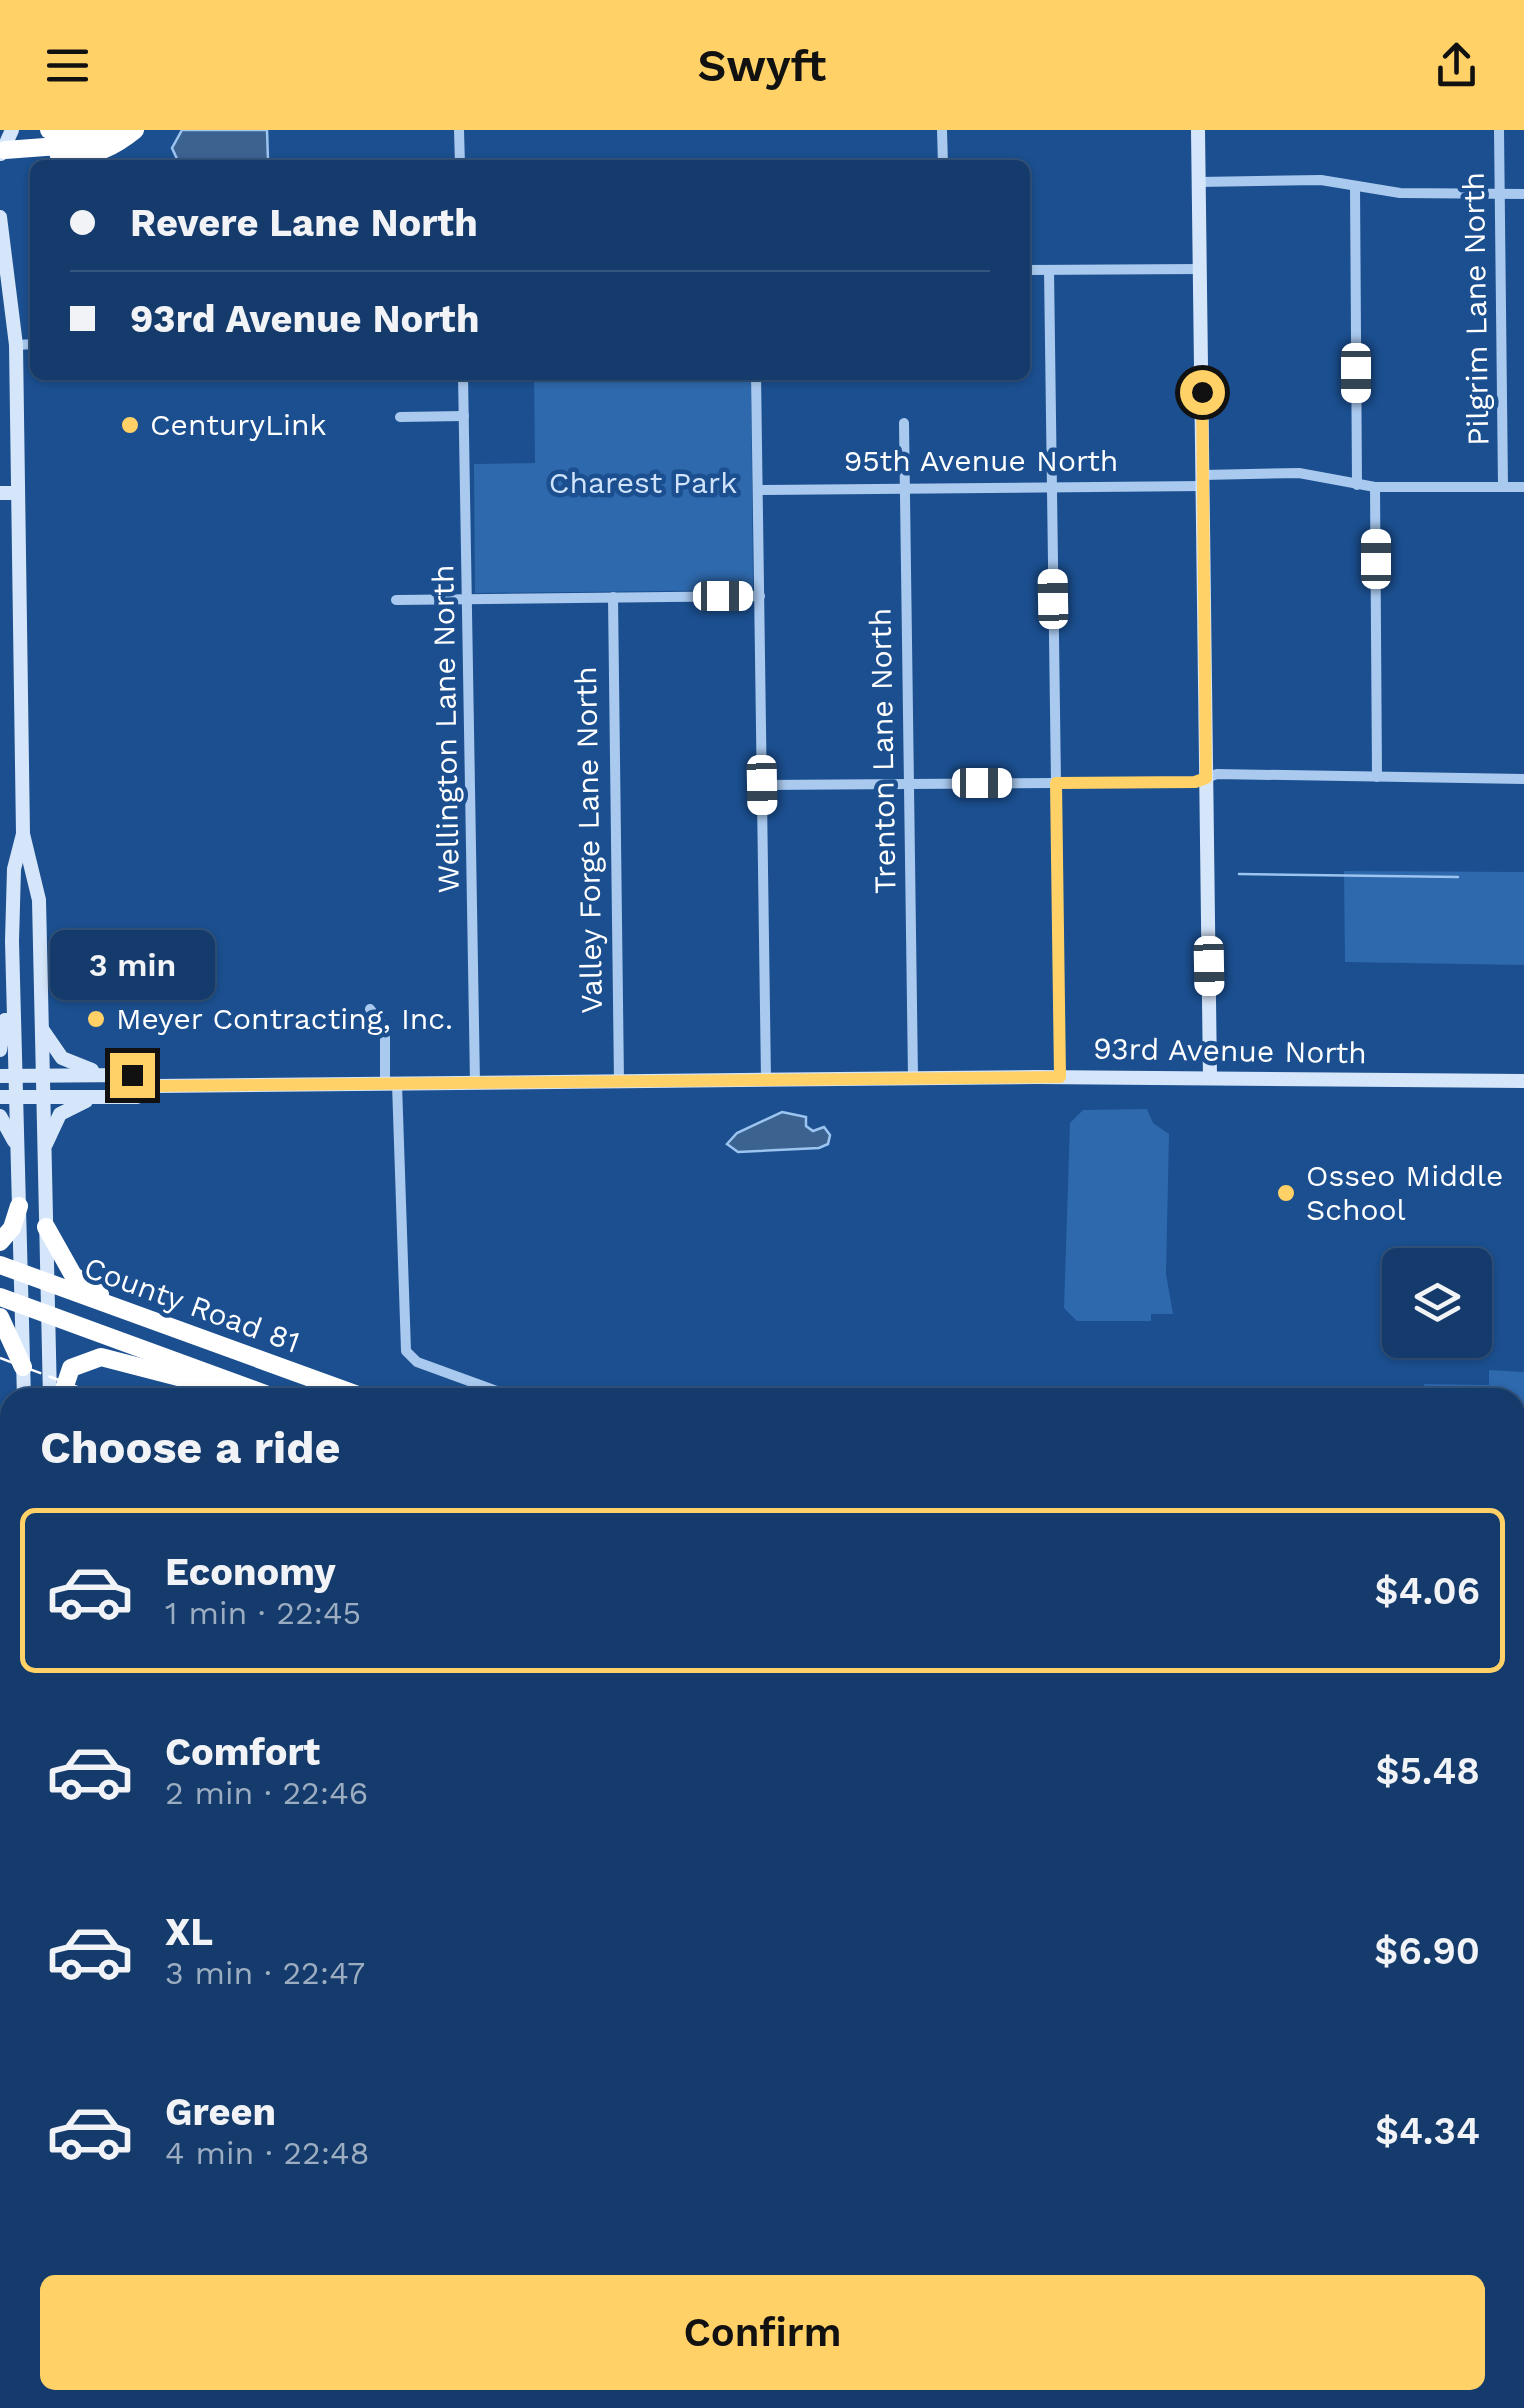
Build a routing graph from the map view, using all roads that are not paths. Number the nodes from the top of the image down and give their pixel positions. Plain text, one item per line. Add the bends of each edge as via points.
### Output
1 (12, 130) edge
2 (81, 130) edge
3 (113, 130) edge
4 (134, 130) edge
5 (459, 130) edge
6 (942, 130) edge
7 (1198, 130) edge
8 (1499, 130) edge
9 (47, 138) edge
10 (2, 154) edge
11 (460, 160) edge
12 (943, 160) edge
13 (1199, 182) junction
14 (1355, 186) junction
15 (1501, 194) junction
16 (1524, 194) edge
17 (0, 217) edge
18 (3, 260) edge
19 (1199, 269) junction
20 (1030, 270) edge
21 (1049, 270) junction
22 (30, 344) edge
23 (16, 345) junction
24 (463, 380) edge
25 (756, 380) edge
26 (464, 416) junction
27 (400, 417) dead end
28 (904, 423) dead end
29 (1203, 481) junction
30 (1357, 485) junction
31 (1375, 487) junction
32 (1504, 487) junction
33 (1524, 487) edge
34 (1052, 488) junction
35 (904, 489) junction
36 (759, 490) junction
37 (18, 493) junction
38 (0, 494) edge
39 (760, 596) junction
40 (613, 597) junction
41 (469, 599) junction
42 (396, 600) dead end
43 (1377, 777) junction
44 (1206, 778) junction
45 (1524, 779) edge
46 (1056, 783) junction
47 (908, 784) junction
48 (762, 785) junction
49 (23, 834) junction
50 (12, 940) junction
51 (370, 1009) dead end
52 (40, 1023) junction
53 (0, 1050) edge
54 (117, 1075) junction
55 (8, 1076) edge
56 (41, 1076) junction
57 (1060, 1077) junction
58 (913, 1078) junction
59 (1210, 1078) junction
60 (766, 1080) junction
61 (1524, 1081) edge
62 (619, 1082) junction
63 (475, 1083) junction
64 (391, 1084) junction
65 (155, 1086) junction
66 (41, 1096) junction
67 (8, 1097) edge
68 (103, 1097) junction
69 (0, 1116) edge
70 (43, 1154) junction
71 (18, 1156) junction
72 (19, 1206) junction
73 (46, 1228) junction
74 (0, 1242) edge
75 (0, 1265) edge
76 (21, 1273) junction
77 (47, 1283) junction
78 (0, 1297) edge
79 (23, 1305) junction
80 (48, 1315) junction
81 (0, 1317) edge
82 (207, 1339) junction
83 (23, 1367) junction
84 (24, 1388) edge
85 (50, 1388) edge
86 (64, 1388) edge
87 (223, 1388) edge
88 (249, 1388) edge
89 (339, 1388) edge
90 (488, 1388) edge

1 - 10 street
2 - 9 highway
3 - 9 highway via 88,142
4 - 9 highway via 82,156
5 - 11 street
6 - 12 street
7 - 13 street
8 - 15 street, Pilgrim Lane North
9 - 10 highway
13 - 14 street via 1321,180
13 - 19 street
14 - 15 street via 1400,194
14 - 30 street
15 - 16 street
15 - 32 street, Pilgrim Lane North
17 - 18 street
18 - 23 street
19 - 21 street
19 - 29 street
20 - 21 street
21 - 34 street
22 - 23 street
23 - 37 street
24 - 26 street, Wellington Lane North
25 - 36 street
26 - 27 street
26 - 41 street, Wellington Lane North
28 - 35 street, Trenton Lane North
29 - 30 street, 95th Avenue North via 1298,474
29 - 34 street, 95th Avenue North
29 - 44 street
30 - 31 street, 95th Avenue North
31 - 32 street, 95th Avenue North
31 - 43 street
32 - 33 street, 95th Avenue North
34 - 35 street, 95th Avenue North
34 - 46 street
35 - 36 street, 95th Avenue North
35 - 47 street, Trenton Lane North
36 - 39 street
37 - 38 street
37 - 49 street
39 - 40 street
39 - 48 street
40 - 41 street
40 - 62 street, Valley Forge Lane North
41 - 42 street
41 - 63 street, Wellington Lane North
43 - 44 street
43 - 45 street
44 - 46 street
44 - 59 street
46 - 47 street
46 - 57 street
47 - 48 street
47 - 58 street, Trenton Lane North
48 - 60 street
49 - 50 street via 14,869
49 - 52 street via 39,900
50 - 53 street via 4,960 6,1033
50 - 55 street
51 - 64 street via 384,1028
52 - 54 street via 62,1058
52 - 56 street
54 - 56 street, 93rd Avenue North
54 - 65 street, 93rd Avenue North
55 - 56 street, 93rd Avenue North
55 - 67 street
56 - 66 street
57 - 58 street, 93rd Avenue North
57 - 59 street, 93rd Avenue North
58 - 60 street, 93rd Avenue North
59 - 61 street, 93rd Avenue North
60 - 62 street, 93rd Avenue North
62 - 63 street, 93rd Avenue North
63 - 64 street, 93rd Avenue North
64 - 65 street, 93rd Avenue North
64 - 90 street via 406,1351 416,1362
65 - 68 street, 93rd Avenue North via 137,1096
66 - 67 street, 93rd Avenue North
66 - 68 street, 93rd Avenue North
66 - 70 street
67 - 71 street
68 - 70 street via 60,1114
69 - 71 street
70 - 73 street
71 - 72 street
72 - 74 highway
72 - 76 street
73 - 77 street
73 - 82 highway via 81,1282
75 - 76 highway, County Road 81
76 - 77 highway, County Road 81
76 - 79 street
77 - 80 street
77 - 82 highway, County Road 81
78 - 79 highway, County Road 81
79 - 80 highway, County Road 81
79 - 83 street
80 - 85 street
80 - 88 highway, County Road 81
81 - 83 highway
82 - 89 highway, County Road 81
83 - 84 street
86 - 87 highway via 71,1368 101,1357

